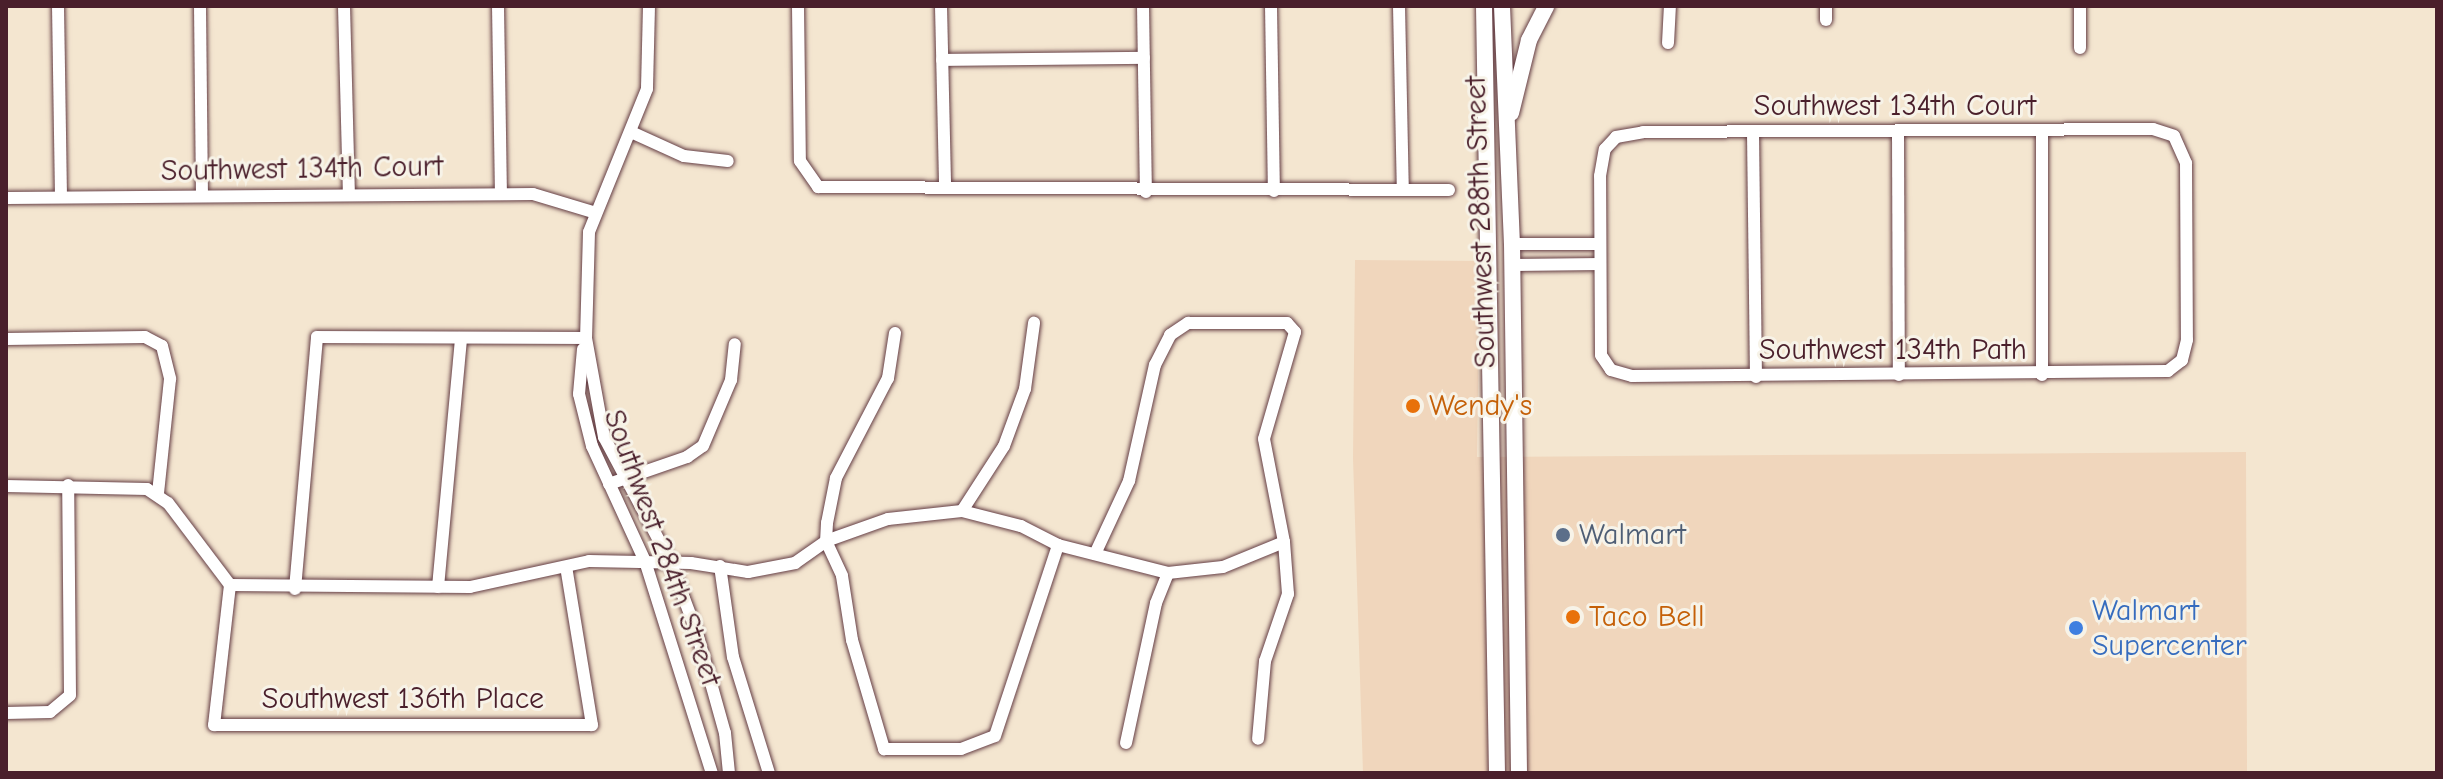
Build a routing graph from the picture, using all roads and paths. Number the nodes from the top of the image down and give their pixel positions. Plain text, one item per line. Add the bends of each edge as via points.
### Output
1 (58, 6) edge
2 (200, 6) edge
3 (344, 6) edge
4 (498, 6) edge
5 (649, 6) edge
6 (798, 6) edge
7 (941, 6) edge
8 (1143, 6) edge
9 (1271, 6) edge
10 (1399, 6) edge
11 (1484, 6) edge
12 (1502, 6) edge
13 (1546, 6) edge
14 (1670, 6) edge
15 (1826, 6) edge
16 (2080, 6) edge
17 (1826, 20) dead end
18 (1668, 43) dead end
19 (2080, 48) dead end
20 (1144, 58) junction
21 (942, 60) junction
22 (1506, 130) junction
23 (2042, 131) junction
24 (631, 132) junction
25 (1898, 132) junction
26 (1753, 133) junction
27 (728, 161) dead end
28 (945, 187) junction
29 (1403, 190) junction
30 (1449, 190) dead end
31 (1274, 191) junction
32 (1146, 192) junction
33 (501, 193) junction
34 (349, 195) junction
35 (202, 196) junction
36 (61, 197) junction
37 (6, 198) edge
38 (596, 213) junction
39 (1512, 244) junction
40 (1600, 244) junction
41 (1600, 264) junction
42 (1513, 265) junction
43 (1034, 323) dead end
44 (895, 333) dead end
45 (461, 338) junction
46 (586, 338) junction
47 (6, 339) edge
48 (735, 344) dead end
49 (2177, 367) joint
50 (1899, 375) junction
51 (2042, 375) junction
52 (1756, 377) junction
53 (629, 475) junction
54 (609, 484) junction
55 (68, 485) junction
56 (6, 486) edge
57 (158, 494) junction
58 (962, 511) junction
59 (826, 541) junction
60 (1284, 542) junction
61 (1058, 545) junction
62 (1095, 554) junction
63 (645, 561) junction
64 (670, 561) junction
65 (720, 566) junction
66 (566, 567) junction
67 (1168, 573) junction
68 (230, 585) junction
69 (438, 587) junction
70 (295, 589) junction
71 (6, 713) edge
72 (1258, 739) dead end
73 (1126, 743) dead end
74 (712, 773) edge
75 (729, 773) edge
76 (769, 773) edge
77 (1497, 773) edge
78 (1519, 773) edge

1 - 36 street
2 - 35 street
3 - 34 street
4 - 33 street
5 - 24 street, Southwest 284th Street via 651,65
6 - 28 street via 800,161 808,179 825,189
7 - 21 street
8 - 20 street
9 - 31 street
10 - 29 street
11 - 77 main road, Southwest 288th Street
12 - 22 main road, Southwest 288th Street
13 - 22 main road via 1529,40
14 - 18 street
15 - 17 street
16 - 19 street
20 - 21 street
20 - 32 street
21 - 28 street
22 - 39 main road, Southwest 288th Street
23 - 25 street, Southwest 134th Court
23 - 49 street, Southwest 134th Court via 2153,129 2174,136 2186,163 2187,340
23 - 51 street
24 - 27 street via 684,156
24 - 38 street, Southwest 284th Street
25 - 26 street, Southwest 134th Court
25 - 50 street
26 - 40 street, Southwest 134th Court via 1616,137 1602,159
26 - 52 street
28 - 32 street
29 - 30 street
29 - 31 street
31 - 32 street
33 - 34 street, Southwest 134th Court
33 - 38 street, Southwest 134th Court via 533,194
34 - 35 street, Southwest 134th Court
35 - 36 street, Southwest 134th Court
36 - 37 street, Southwest 134th Court
38 - 46 street, Southwest 284th Street via 589,232
39 - 40 street
39 - 42 main road, Southwest 288th Street
40 - 41 street
41 - 42 street
41 - 52 street, Southwest 134th Path via 1599,343 1611,370 1632,376
42 - 78 main road, Southwest 288th Street
43 - 58 street via 1025,389 1004,446
44 - 59 street via 888,378 836,478
45 - 46 street
45 - 69 street
45 - 70 street via 317,337
46 - 53 street, Southwest 284th Street via 604,437
46 - 54 street, Southwest 284th Street via 579,394 592,446
47 - 57 street via 145,337 162,346 170,379
48 - 53 street via 731,380 703,446 687,457
49 - 51 street, Southwest 134th Path via 2144,374
50 - 51 street, Southwest 134th Path
50 - 52 street, Southwest 134th Path
53 - 54 street
53 - 64 street, Southwest 284th Street
54 - 63 street, Southwest 284th Street
55 - 56 street
55 - 57 street via 129,486
55 - 71 street via 72,681 61,707 45,713
57 - 68 street
58 - 59 street via 888,519
58 - 61 street via 1021,526
59 - 61 street via 842,576 852,640 884,749 961,749 995,736
59 - 65 street via 795,563 748,572
60 - 62 street via 1264,439 1295,332 1287,323 1266,320 1188,323 1170,335 1155,365 1129,481
60 - 67 street via 1223,567
60 - 72 street via 1288,594 1265,661
61 - 62 street
62 - 67 street
63 - 64 street
63 - 66 street via 589,561
63 - 74 street, Southwest 284th Street
64 - 65 street
64 - 75 street, Southwest 284th Street via 721,719
65 - 76 street via 733,657
66 - 68 street, Southwest 136th Place via 592,725 214,725
66 - 69 street via 470,587
67 - 73 street via 1156,603
68 - 70 street
69 - 70 street

